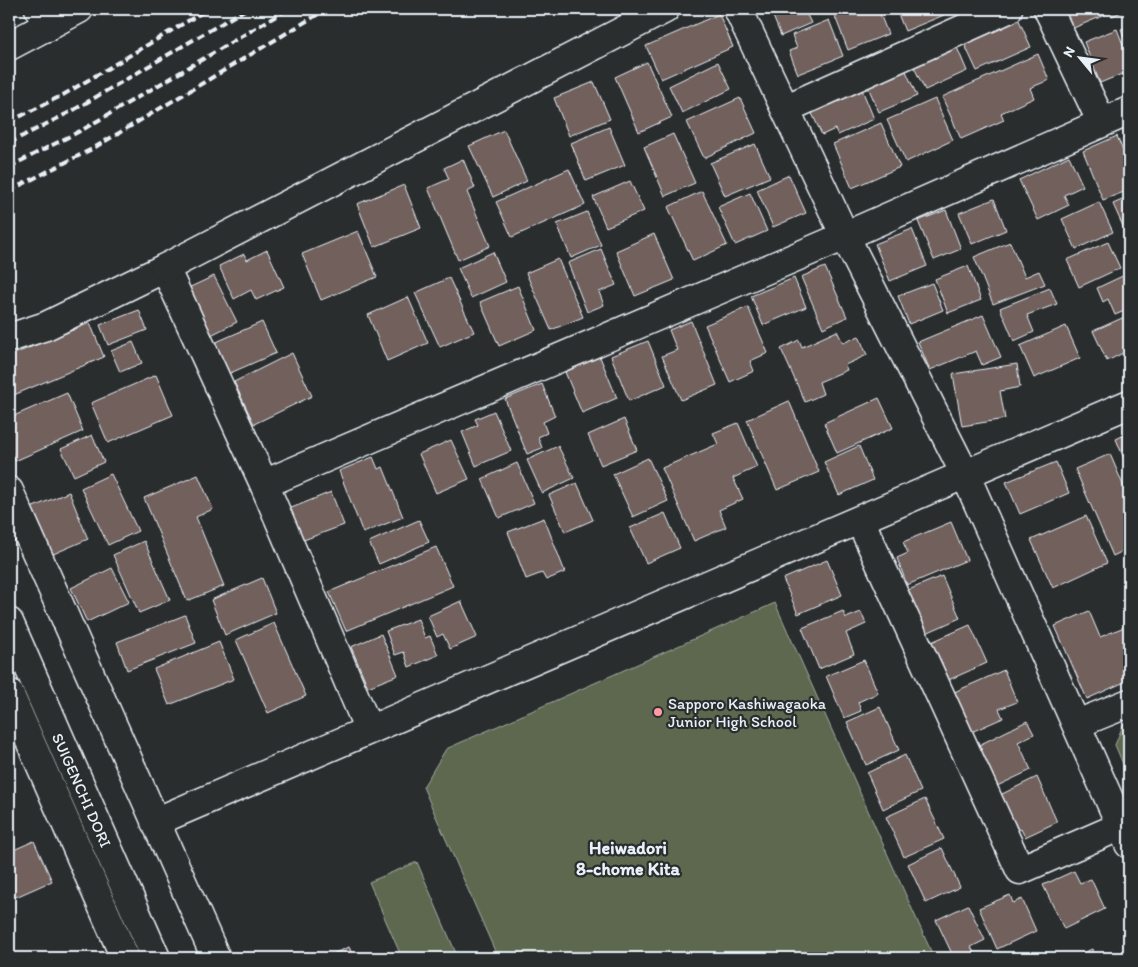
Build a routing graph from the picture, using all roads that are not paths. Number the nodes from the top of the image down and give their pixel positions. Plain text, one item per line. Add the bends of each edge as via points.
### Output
1 (79, 9) edge
2 (664, 9) edge
3 (738, 9) edge
4 (1008, 9) edge
5 (1048, 9) edge
6 (44, 18) edge
7 (9, 46) edge
8 (785, 109) junction
9 (1129, 111) edge
10 (1102, 123) junction
11 (845, 236) junction
12 (166, 268) junction
13 (9, 338) edge
14 (1129, 404) edge
15 (965, 474) junction
16 (264, 484) junction
17 (9, 491) edge
18 (860, 520) junction
19 (9, 622) edge
20 (9, 693) edge
21 (1129, 703) edge
22 (1077, 724) junction
23 (369, 730) junction
24 (155, 822) junction
25 (1125, 835) edge
26 (124, 958) edge
27 (156, 958) edge
28 (216, 958) edge

1 - 6 street
2 - 12 street
3 - 8 street
4 - 8 street
5 - 10 street
6 - 7 street
8 - 11 street
9 - 10 street
10 - 11 street
11 - 15 street
11 - 16 street
12 - 13 street via 46,326
12 - 16 street
14 - 15 street
15 - 18 street
15 - 22 street
16 - 23 street
17 - 24 street
18 - 23 street
18 - 25 street via 1020,870
19 - 27 street, SUIGENCHI DORI
20 - 26 street
21 - 22 street
22 - 25 street
23 - 24 street
24 - 28 street

